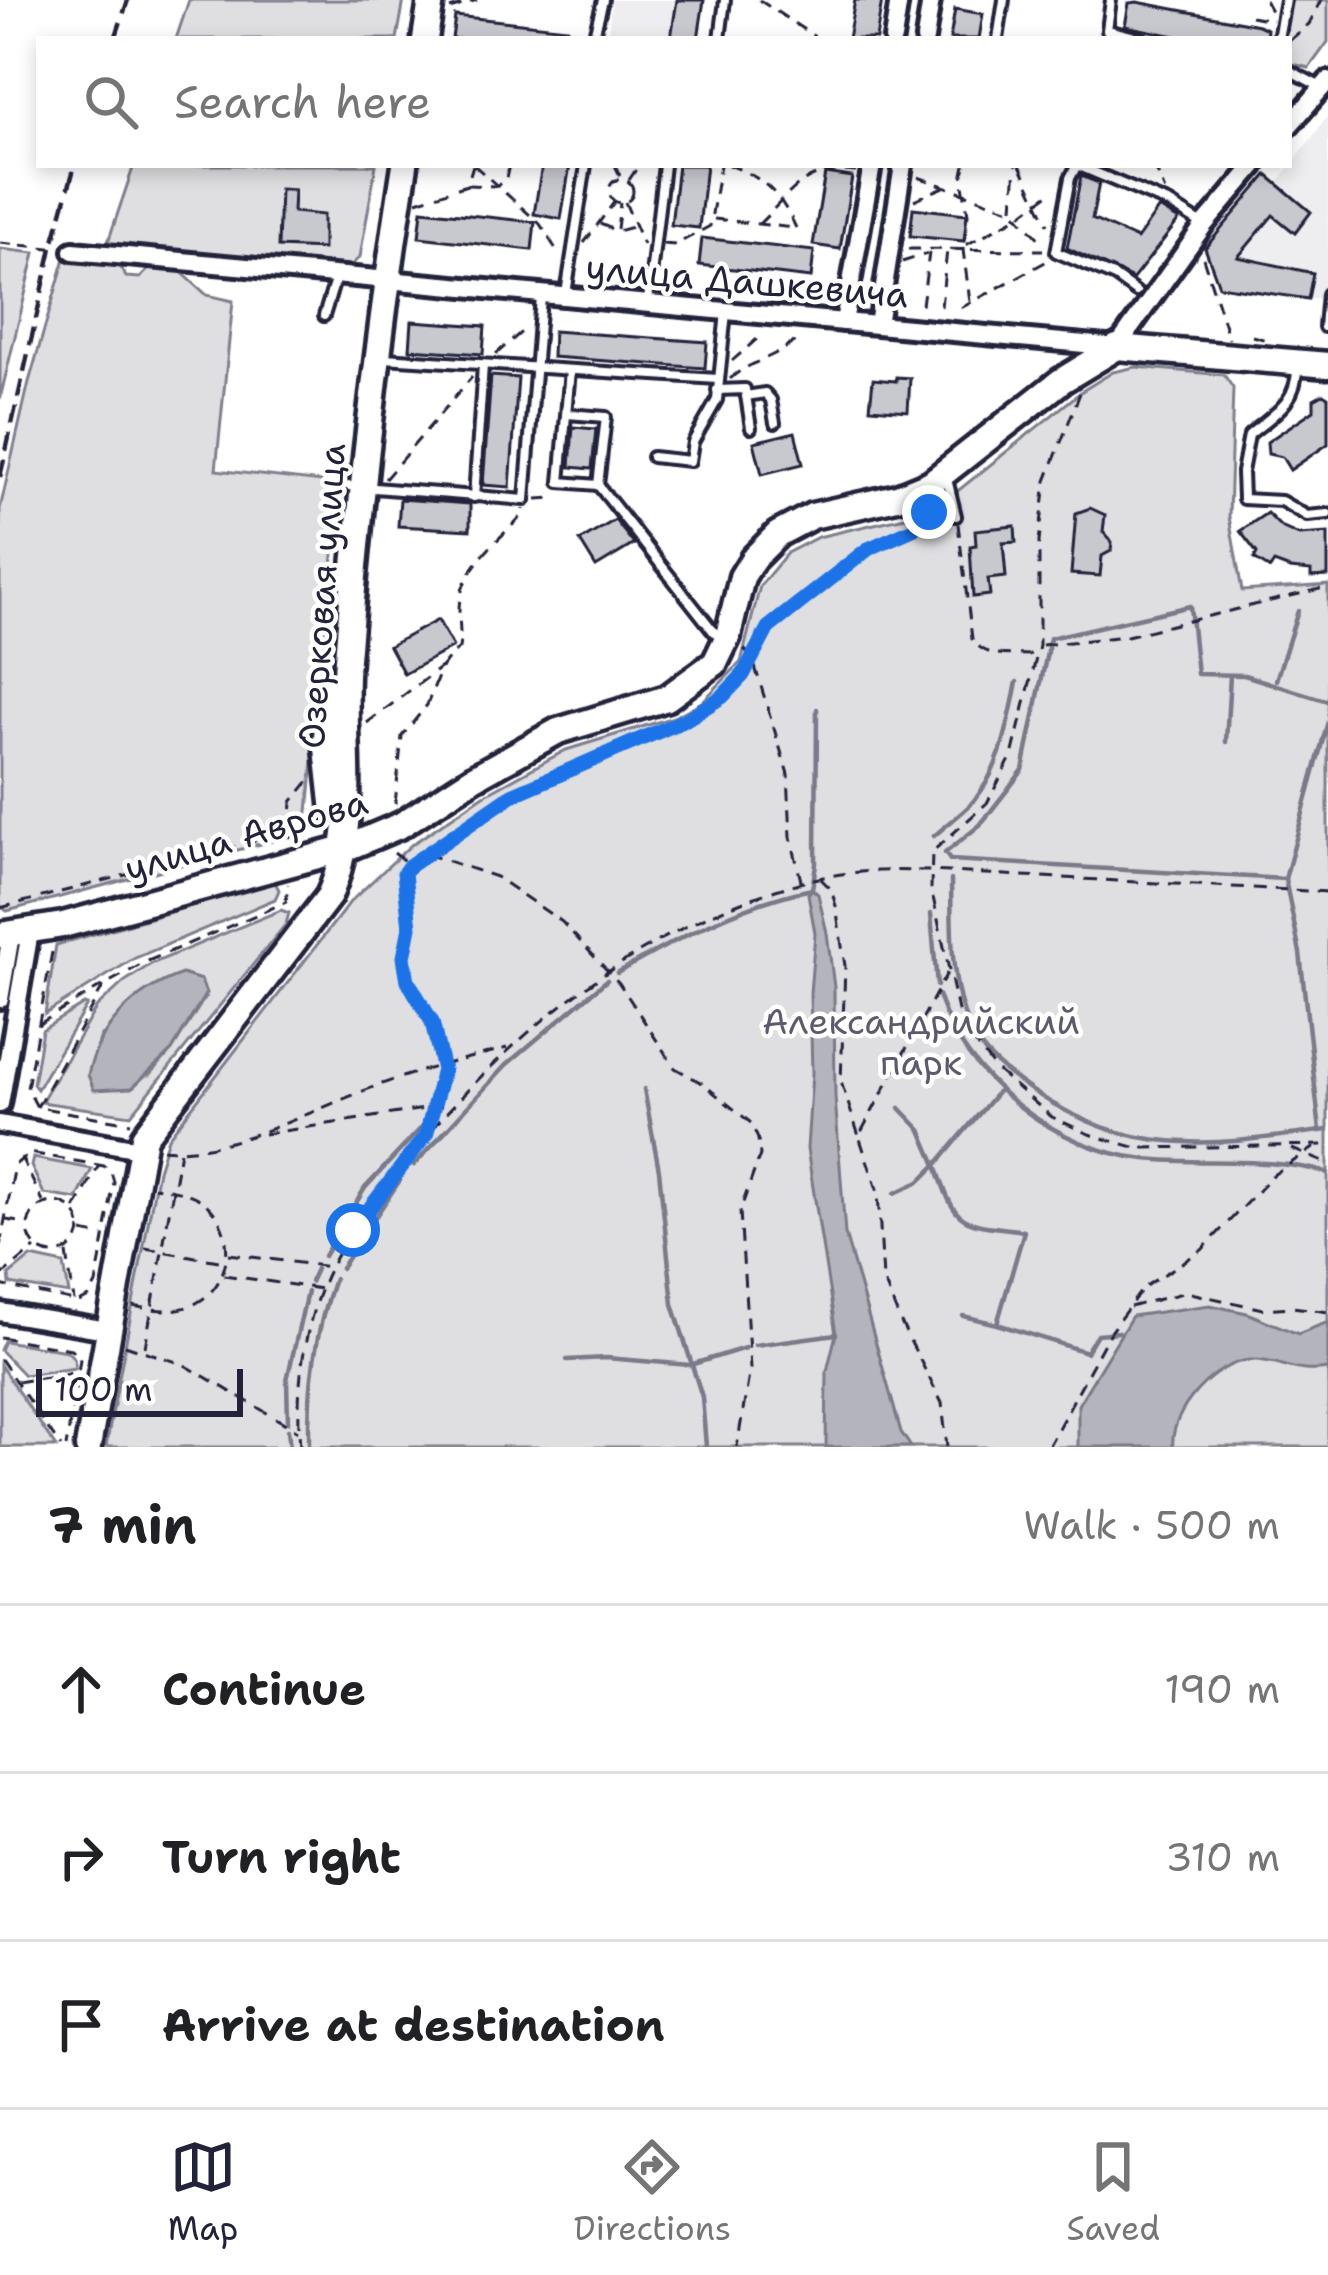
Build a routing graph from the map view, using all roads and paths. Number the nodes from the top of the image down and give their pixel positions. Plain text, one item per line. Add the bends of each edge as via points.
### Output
1 (417, 0) edge
2 (477, 0) edge
3 (603, 0) edge
4 (725, 0) edge
5 (759, 0) edge
6 (899, 0) edge
7 (931, 0) edge
8 (1004, 0) edge
9 (1111, 0) edge
10 (1264, 0) edge
11 (1285, 0) edge
12 (1321, 0) edge
13 (438, 5) edge
14 (1271, 11) dead end
15 (1251, 16) dead end
16 (1281, 22) junction
17 (1105, 35) edge
18 (411, 36) edge
19 (425, 36) edge
20 (593, 36) edge
21 (720, 36) edge
22 (813, 36) edge
23 (893, 36) edge
24 (925, 36) edge
25 (998, 36) edge
26 (1279, 36) edge
27 (1292, 38) edge
28 (1292, 71) edge
29 (1325, 84) edge
30 (1292, 122) edge
31 (390, 168) edge
32 (404, 168) edge
33 (472, 168) edge
34 (476, 168) edge
35 (508, 168) edge
36 (585, 168) edge
37 (617, 168) edge
38 (636, 168) edge
39 (664, 168) edge
40 (720, 168) edge
41 (735, 168) edge
42 (965, 168) edge
43 (1018, 168) edge
44 (1019, 168) edge
45 (1075, 168) edge
46 (1084, 168) edge
47 (1155, 168) edge
48 (1252, 168) edge
49 (865, 169) edge
50 (905, 169) edge
51 (1070, 178) junction
52 (625, 180) junction
53 (467, 184) junction
54 (497, 186) junction
55 (946, 187) junction
56 (962, 190) junction
57 (783, 201) junction
58 (415, 202) dead end
59 (620, 202) junction
60 (1036, 203) junction
61 (1170, 204) junction
62 (1013, 210) junction
63 (896, 212) junction
64 (1019, 217) junction
65 (713, 219) junction
66 (598, 223) junction
67 (759, 224) junction
68 (1204, 225) junction
69 (636, 226) junction
70 (617, 231) junction
71 (0, 243) edge
72 (655, 244) junction
73 (1057, 247) junction
74 (896, 248) dead end
75 (947, 250) junction
76 (964, 250) junction
77 (73, 251) joint
78 (929, 252) junction
79 (1203, 258) dead end
80 (888, 266) junction
81 (568, 267) junction
82 (337, 274) junction
83 (652, 274) junction
84 (380, 280) junction
85 (1136, 292) dead end
86 (1328, 294) edge
87 (541, 296) junction
88 (566, 298) junction
89 (922, 305) dead end
90 (647, 306) junction
91 (940, 307) dead end
92 (970, 307) junction
93 (961, 308) dead end
94 (725, 312) junction
95 (324, 316) dead end
96 (538, 319) junction
97 (844, 322) junction
98 (878, 325) junction
99 (1324, 327) dead end
100 (758, 338) dead end
101 (794, 341) dead end
102 (1229, 346) dead end
103 (1117, 347) junction
104 (377, 357) junction
105 (731, 362) dead end
106 (1298, 362) junction
107 (483, 364) junction
108 (1328, 365) edge
109 (534, 368) junction
110 (570, 370) junction
111 (721, 384) junction
112 (1082, 385) dead end
113 (746, 396) junction
114 (1071, 404) dead end
115 (1073, 413) junction
116 (567, 414) junction
117 (775, 423) dead end
118 (751, 428) dead end
119 (652, 458) dead end
120 (946, 474) junction
121 (560, 482) junction
122 (598, 485) junction
123 (365, 487) junction
124 (473, 497) junction
125 (936, 499) dead end
126 (525, 500) junction
127 (1328, 514) edge
128 (956, 516) dead end
129 (960, 538) dead end
130 (1328, 587) edge
131 (735, 642) junction
132 (1039, 646) junction
133 (1034, 655) junction
134 (752, 658) junction
135 (442, 666) junction
136 (353, 734) dead end
137 (319, 780) dead end
138 (393, 812) dead end
139 (290, 832) junction
140 (292, 841) dead end
141 (344, 849) junction
142 (394, 853) dead end
143 (426, 854) junction
144 (409, 866) junction
145 (929, 871) junction
146 (819, 878) junction
147 (288, 882) dead end
148 (804, 882) junction
149 (1328, 892) edge
150 (0, 908) edge
151 (14, 934) edge
152 (52, 952) dead end
153 (607, 970) junction
154 (947, 973) junction
155 (104, 985) junction
156 (0, 999) edge
157 (39, 1024) junction
158 (509, 1047) junction
159 (443, 1065) junction
160 (0, 1104) edge
161 (452, 1105) junction
162 (435, 1106) junction
163 (37, 1108) junction
164 (131, 1123) dead end
165 (0, 1124) edge
166 (258, 1134) junction
167 (426, 1135) junction
168 (859, 1136) junction
169 (1328, 1145) edge
170 (1317, 1147) junction
171 (148, 1148) junction
172 (1291, 1148) junction
173 (180, 1151) junction
174 (1298, 1155) junction
175 (21, 1157) junction
176 (1328, 1164) edge
177 (99, 1165) junction
178 (148, 1186) dead end
179 (173, 1190) junction
180 (43, 1204) junction
181 (74, 1210) junction
182 (5, 1220) junction
183 (28, 1223) junction
184 (80, 1232) junction
185 (104, 1236) junction
186 (137, 1246) dead end
187 (0, 1247) edge
188 (37, 1247) junction
189 (66, 1251) junction
190 (162, 1251) junction
191 (227, 1254) junction
192 (225, 1263) junction
193 (331, 1267) junction
194 (223, 1275) junction
195 (0, 1277) edge
196 (0, 1285) edge
197 (321, 1289) junction
198 (74, 1301) junction
199 (126, 1305) dead end
200 (1128, 1307) junction
201 (151, 1309) junction
202 (0, 1312) edge
203 (1328, 1312) edge
204 (0, 1336) edge
205 (113, 1337) junction
206 (145, 1349) junction
207 (0, 1359) edge
208 (80, 1371) junction
209 (15, 1382) junction
210 (299, 1432) junction
211 (63, 1447) edge
212 (88, 1447) edge
213 (300, 1447) edge
214 (737, 1447) edge
215 (947, 1447) edge
216 (1048, 1447) edge

1 - 18 street
2 - 13 path
3 - 20 lane
4 - 21 lane
5 - 22 path
6 - 23 street
7 - 24 street
8 - 25 lane
9 - 17 lane
10 - 14 path
11 - 16 lane
12 - 27 path
13 - 19 street
15 - 16 path
16 - 26 lane
28 - 29 lane
29 - 30 street
31 - 84 street, Озерковая улица
32 - 84 street, Озерковая улица
33 - 53 path
34 - 54 path
35 - 54 path
36 - 81 lane
37 - 52 path
38 - 52 path
39 - 72 lane
40 - 65 path
41 - 57 path via 766,182
42 - 56 path
43 - 62 path
44 - 60 path
45 - 51 lane
46 - 61 lane
47 - 61 path
48 - 68 street
49 - 57 path via 814,172
49 - 97 street
50 - 55 path
50 - 63 street
51 - 60 path
51 - 73 lane
52 - 59 path via 633,194
52 - 59 path via 610,188
53 - 54 path
53 - 58 path
54 - 81 path via 540,224
55 - 56 path
55 - 63 path
56 - 62 path
56 - 76 path
57 - 67 path
57 - 67 path via 796,228
59 - 66 path
59 - 69 path
59 - 70 path
60 - 64 path
60 - 73 path
61 - 68 lane
62 - 64 path
63 - 80 street
64 - 76 path
64 - 76 path via 1049,250
65 - 67 path
65 - 72 path via 675,245
66 - 70 path
66 - 81 path
68 - 103 street
69 - 70 path
69 - 83 path
71 - 77 path
72 - 83 lane
73 - 85 lane
73 - 92 path
74 - 78 path
75 - 76 path
75 - 78 path
75 - 91 path
76 - 92 path
77 - 82 street, улица Дашкевича
78 - 80 path
78 - 89 path
79 - 102 path
80 - 98 street
81 - 88 lane
82 - 84 street, улица Дашкевича
82 - 95 lane
83 - 90 lane
84 - 87 street, улица Дашкевича
84 - 104 street, Озерковая улица
84 - 123 street, Озерковая улица
86 - 99 lane
87 - 88 street, улица Дашкевича
87 - 96 lane
88 - 90 street, улица Дашкевича
90 - 94 street, улица Дашкевича
92 - 93 path
94 - 97 street, улица Дашкевича
94 - 111 lane
96 - 107 path
96 - 109 lane
97 - 98 street, улица Дашкевича
98 - 103 street, улица Дашкевича
100 - 105 path
101 - 111 path
103 - 106 street
103 - 120 street, улица Аврова via 1061,381
104 - 107 lane
104 - 123 street, Озерковая улица
106 - 108 street
106 - 127 lane via 1294,395 1249,435 1243,499
107 - 109 lane
107 - 123 path
107 - 124 lane
109 - 110 lane
109 - 126 lane
110 - 111 lane
110 - 116 lane
111 - 113 lane
111 - 119 lane via 690,460
112 - 115 path
113 - 117 lane via 765,393
113 - 118 lane
114 - 115 path
115 - 132 path via 1046,481
116 - 121 lane
116 - 122 lane via 606,418
120 - 128 lane
120 - 131 street, улица Аврова via 778,533 742,578
121 - 122 lane
121 - 126 path via 552,498
122 - 131 lane via 714,632
123 - 124 lane
123 - 141 street, Озерковая улица via 326,739
124 - 126 lane
125 - 134 path via 913,529 868,549 813,589 768,628
126 - 135 path via 524,514 462,587 459,648
129 - 133 path via 978,649
130 - 132 path via 1127,636
131 - 134 path
131 - 141 street, улица Аврова via 667,698 558,731 401,825
132 - 133 path
133 - 145 path via 1000,783 932,852
134 - 143 path via 722,697 685,720 512,795
134 - 148 path via 788,774 791,837
135 - 136 path
135 - 138 path via 427,705 401,736
137 - 139 path via 311,777 292,802
139 - 140 path
139 - 150 path
141 - 151 street, улица Аврова
141 - 171 street via 328,896 169,1100
142 - 144 path
143 - 144 path
143 - 153 path via 519,890
144 - 159 path via 408,981 432,1022
145 - 146 path
145 - 149 path
145 - 154 path
146 - 148 path
146 - 168 path via 831,889 838,918 847,995 841,1082
147 - 155 path via 286,902
148 - 153 path via 705,916
151 - 156 street
151 - 160 street
152 - 157 path
153 - 158 path
153 - 214 path via 675,1068 738,1110 758,1139 740,1210 750,1369
154 - 168 path
154 - 172 path via 976,1049 1052,1117 1137,1148
155 - 157 path
155 - 163 path
157 - 163 path via 27,1088
158 - 159 path
158 - 161 path
159 - 162 path
159 - 166 path
161 - 162 path
161 - 167 path
162 - 166 path
162 - 167 path
163 - 164 path
165 - 171 street
166 - 173 path
167 - 193 path
168 - 215 path via 878,1192 883,1279 943,1403
169 - 170 path
170 - 172 path
170 - 174 path
171 - 173 path
171 - 205 street
172 - 174 path
173 - 179 path
174 - 176 path
174 - 200 path via 1202,1250 1151,1280
175 - 177 path
175 - 180 path
175 - 182 path
177 - 181 path
177 - 185 path via 114,1182
178 - 179 path
179 - 190 path
179 - 191 path via 210,1207
180 - 181 path
180 - 183 path
181 - 184 path
182 - 183 path
182 - 187 path
183 - 188 path
184 - 185 path
184 - 189 path
185 - 198 path via 94,1291
186 - 190 path
188 - 189 path
188 - 195 path
189 - 198 path
190 - 192 path
190 - 201 path
191 - 192 path
191 - 193 path
192 - 194 path
193 - 197 path
194 - 197 path
194 - 201 path via 195,1304
196 - 198 path
197 - 210 path
199 - 201 path
200 - 203 path via 1186,1292
200 - 216 path
201 - 206 path
202 - 205 street
204 - 208 path via 71,1349
205 - 206 path
205 - 212 street
206 - 210 path
207 - 209 path
208 - 209 path
208 - 211 path
209 - 211 path
210 - 213 path

